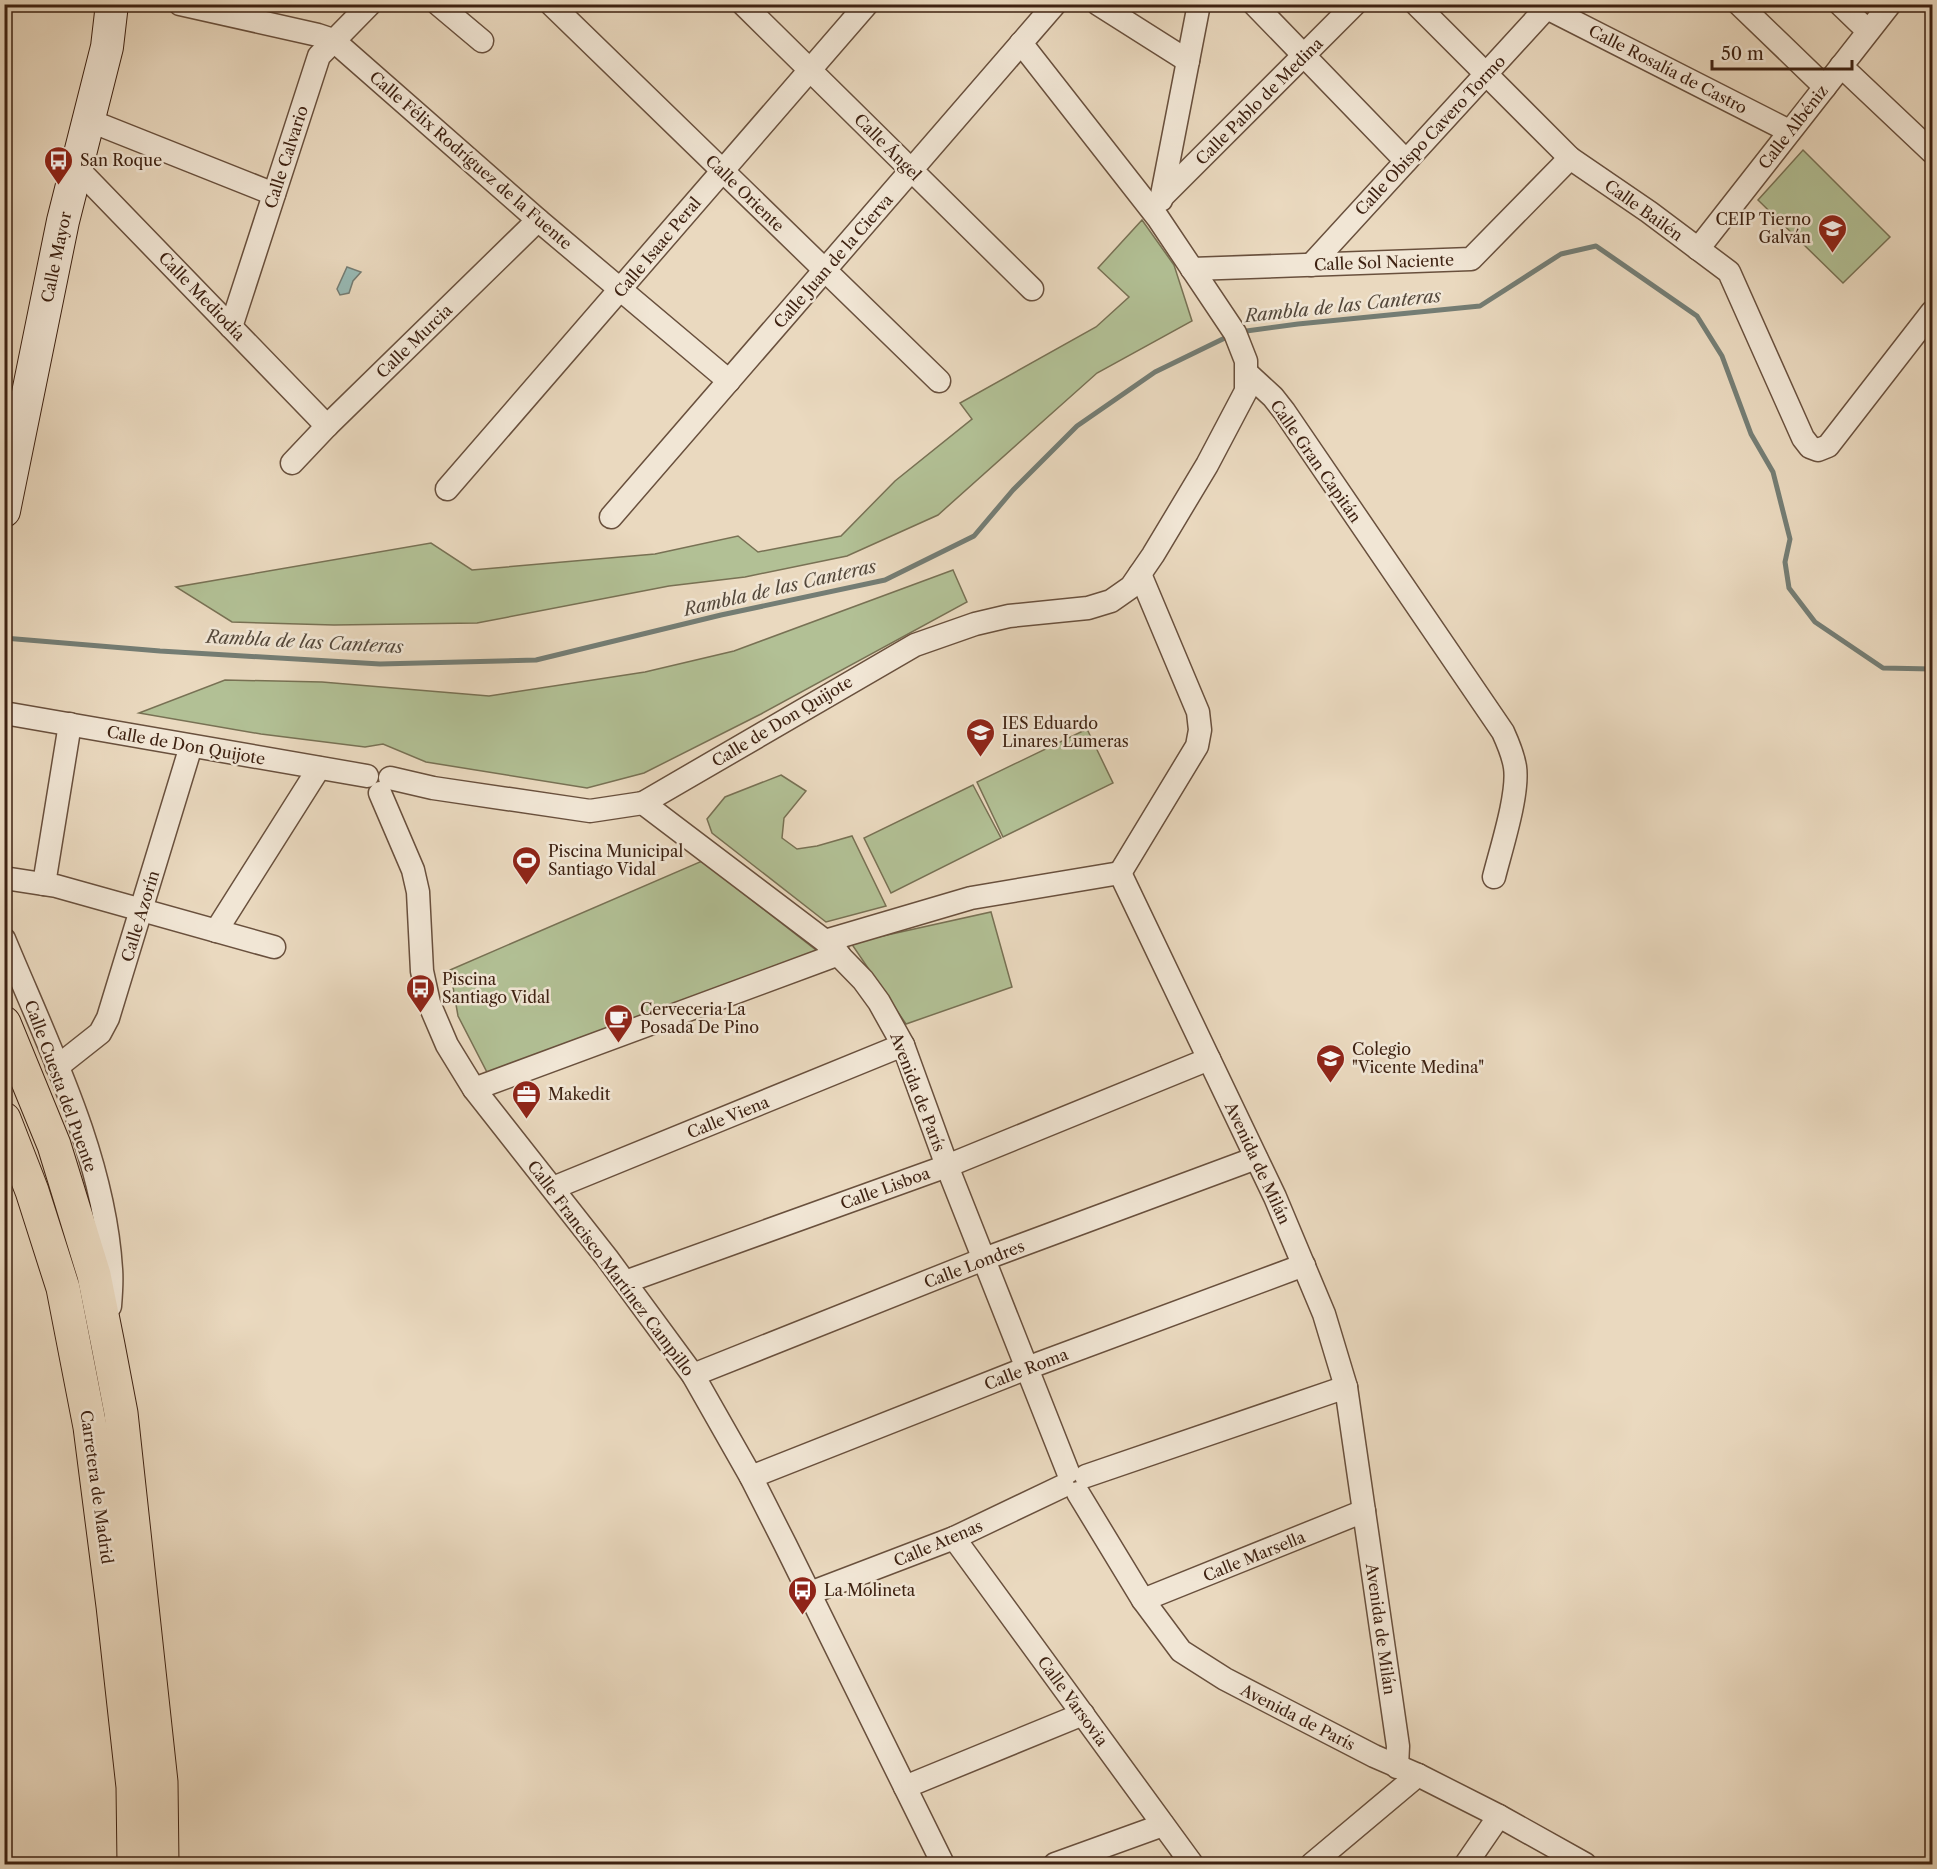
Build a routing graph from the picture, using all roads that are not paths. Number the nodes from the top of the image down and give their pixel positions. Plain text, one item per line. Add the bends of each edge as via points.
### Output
1 (112, 4) edge
2 (180, 4) edge
3 (370, 4) edge
4 (438, 4) edge
5 (551, 4) edge
6 (743, 4) edge
7 (867, 4) edge
8 (1055, 4) edge
9 (1098, 4) edge
10 (1199, 4) edge
11 (1254, 4) edge
12 (1355, 4) edge
13 (1416, 4) edge
14 (1739, 4) edge
15 (1840, 4) edge
16 (1890, 4) edge
17 (1549, 6) edge
18 (1868, 31) junction
19 (333, 40) junction
20 (482, 41) dead end
21 (1021, 43) junction
22 (1305, 56) junction
23 (1188, 61) junction
24 (1841, 66) junction
25 (811, 70) junction
26 (1486, 74) junction
27 (1825, 87) junction
28 (88, 120) junction
29 (1789, 131) junction
30 (1932, 152) edge
31 (1570, 158) junction
32 (1406, 161) junction
33 (76, 167) junction
34 (722, 171) junction
35 (911, 171) junction
36 (274, 194) junction
37 (1160, 208) junction
38 (538, 220) junction
39 (1698, 249) junction
40 (1311, 265) junction
41 (1192, 269) junction
42 (824, 270) junction
43 (1032, 289) dead end
44 (621, 290) junction
45 (1932, 312) edge
46 (231, 327) junction
47 (1248, 374) junction
48 (729, 381) junction
49 (939, 381) dead end
50 (327, 426) junction
51 (292, 463) dead end
52 (447, 489) dead end
53 (4, 510) edge
54 (611, 517) dead end
55 (1140, 574) junction
56 (4, 713) edge
57 (70, 724) junction
58 (191, 746) junction
59 (318, 768) junction
60 (379, 782) junction
61 (643, 803) junction
62 (1120, 873) junction
63 (1494, 877) dead end
64 (4, 878) edge
65 (44, 884) junction
66 (142, 910) junction
67 (216, 931) junction
68 (4, 939) edge
69 (274, 947) dead end
70 (832, 947) junction
71 (4, 1023) edge
72 (903, 1045) junction
73 (1209, 1059) junction
74 (57, 1067) junction
75 (474, 1089) junction
76 (4, 1119) edge
77 (1256, 1158) junction
78 (947, 1166) junction
79 (553, 1188) junction
80 (984, 1259) junction
81 (1304, 1265) junction
82 (625, 1282) junction
83 (108, 1345) junction
84 (1027, 1368) junction
85 (693, 1375) junction
86 (1346, 1387) junction
87 (751, 1477) junction
88 (1074, 1482) junction
89 (1364, 1511) junction
90 (954, 1538) junction
91 (810, 1593) junction
92 (1143, 1600) junction
93 (1083, 1714) junction
94 (1408, 1771) junction
95 (905, 1787) junction
96 (1499, 1816) junction
97 (1163, 1825) junction
98 (134, 1864) edge
99 (162, 1864) edge
100 (943, 1864) edge
101 (1055, 1864) edge
102 (1192, 1864) edge
103 (1312, 1864) edge
104 (1466, 1864) edge
105 (1585, 1864) edge

1 - 28 main road, Calle Mayor via 107,47
2 - 19 street, Calle Félix Rodríguez de la Fuente
3 - 19 street, Calle Calvario
4 - 20 street
5 - 34 street, Calle Oriente
6 - 25 street, Calle Ángel
7 - 25 street, Calle Isaac Peral
8 - 21 street, Calle Juan de la Cierva
9 - 23 street
10 - 23 street
11 - 22 street
12 - 22 street, Calle Pablo de Medina
13 - 26 street, Calle Bailén
14 - 27 street
15 - 18 street
16 - 18 street, Calle Albéniz
17 - 26 street, Calle Obispo Cavero Tormo
17 - 29 street, Calle Rosalía de Castro
18 - 24 street, Calle Albéniz
19 - 36 street, Calle Calvario via 319,56
19 - 38 street, Calle Félix Rodríguez de la Fuente
21 - 35 street, Calle Juan de la Cierva
21 - 37 street
22 - 32 street
22 - 37 street, Calle Pablo de Medina
23 - 37 street
24 - 27 street, Calle Albéniz
24 - 30 street
25 - 34 street, Calle Isaac Peral
25 - 35 street, Calle Ángel
26 - 31 street, Calle Bailén
26 - 32 street, Calle Obispo Cavero Tormo
27 - 29 street, Calle Albéniz
28 - 33 main road, Calle Mayor
28 - 36 street
29 - 39 street, Calle Albéniz
31 - 39 street, Calle Bailén
31 - 40 street, Calle Sol Naciente via 1471,259
32 - 40 street, Calle Obispo Cavero Tormo
33 - 46 street, Calle Mediodía
33 - 53 main road, Calle Mayor
34 - 42 street, Calle Oriente
34 - 44 street, Calle Isaac Peral
35 - 42 street, Calle Juan de la Cierva
35 - 43 street, Calle Ángel
36 - 46 street, Calle Calvario
37 - 41 street
38 - 44 street, Calle Félix Rodríguez de la Fuente
38 - 50 street, Calle Murcia
39 - 45 street, Calle Bailén via 1729,272 1803,438 1818,450 1828,446
40 - 41 street, Calle Sol Naciente
41 - 47 street via 1235,333
42 - 48 street, Calle Juan de la Cierva
42 - 49 street, Calle Oriente
44 - 48 street, Calle Félix Rodríguez de la Fuente
44 - 52 street, Calle Isaac Peral
46 - 50 street, Calle Mediodía
47 - 55 street, Calle de Don Quijote via 1246,391 1207,465
47 - 63 street, Calle Gran Capitán via 1284,411 1503,732 1516,770 1512,806
48 - 54 street, Calle Juan de la Cierva
50 - 51 street, Calle Murcia
55 - 61 street, Calle de Don Quijote via 1131,587 1111,601 1088,608 1009,616 915,645
55 - 62 street via 1198,712 1200,730 1197,746
56 - 57 street, Calle de Don Quijote
57 - 58 street, Calle de Don Quijote
57 - 65 street
58 - 59 street, Calle de Don Quijote
58 - 66 street, Calle Azorín
59 - 60 street, Calle de Don Quijote
59 - 67 street
60 - 61 street, Calle de Don Quijote via 590,811
60 - 75 street, Calle Francisco Martínez Campillo via 418,892 422,971 429,1004 447,1045
61 - 70 street, Avenida de París
62 - 70 street via 971,898
62 - 73 street, Avenida de Milán
64 - 65 street
65 - 66 street
66 - 67 street
66 - 74 street, Calle Azorín via 100,1033
67 - 69 street
68 - 74 street, Calle Cuesta del Puente
70 - 72 street, Avenida de París via 874,995
70 - 75 street
71 - 83 main road via 54,1145 94,1275
72 - 78 street, Avenida de París
72 - 79 street, Calle Viena
73 - 77 street, Avenida de Milán
73 - 78 street, Calle Lisboa
74 - 83 street, Calle Cuesta del Puente via 86,1144 100,1199 112,1270
75 - 79 street, Calle Francisco Martínez Campillo
76 - 98 main road, Carretera de Madrid via 63,1288 90,1427 133,1787
77 - 80 street, Calle Londres
77 - 81 street, Avenida de Milán
78 - 80 street, Avenida de París
78 - 82 street, Calle Lisboa
79 - 82 street, Calle Francisco Martínez Campillo
80 - 84 street, Avenida de París
80 - 85 street, Calle Londres
81 - 84 street, Calle Roma
81 - 86 street, Avenida de Milán
82 - 85 street, Calle Francisco Martínez Campillo
83 - 99 main road via 121,1413 161,1782
84 - 87 street, Calle Roma
84 - 88 street, Avenida de París
85 - 87 street, Calle Francisco Martínez Campillo
86 - 88 street, Calle Atenas
86 - 89 street, Avenida de Milán
87 - 91 street, Calle Francisco Martínez Campillo
88 - 90 street, Calle Atenas
88 - 92 street, Avenida de París
89 - 92 street, Calle Marsella
89 - 94 street, Avenida de Milán via 1398,1746
90 - 91 street, Calle Atenas
90 - 93 street, Calle Varsovia
91 - 95 street, Calle Francisco Martínez Campillo
92 - 94 street, Avenida de París via 1181,1651 1225,1679
93 - 95 street
93 - 97 street, Calle Varsovia
94 - 96 street, Avenida de París
94 - 103 street
95 - 100 street, Calle Francisco Martínez Campillo
96 - 104 street
96 - 105 street, Avenida de París
97 - 101 street
97 - 102 street, Calle Varsovia

